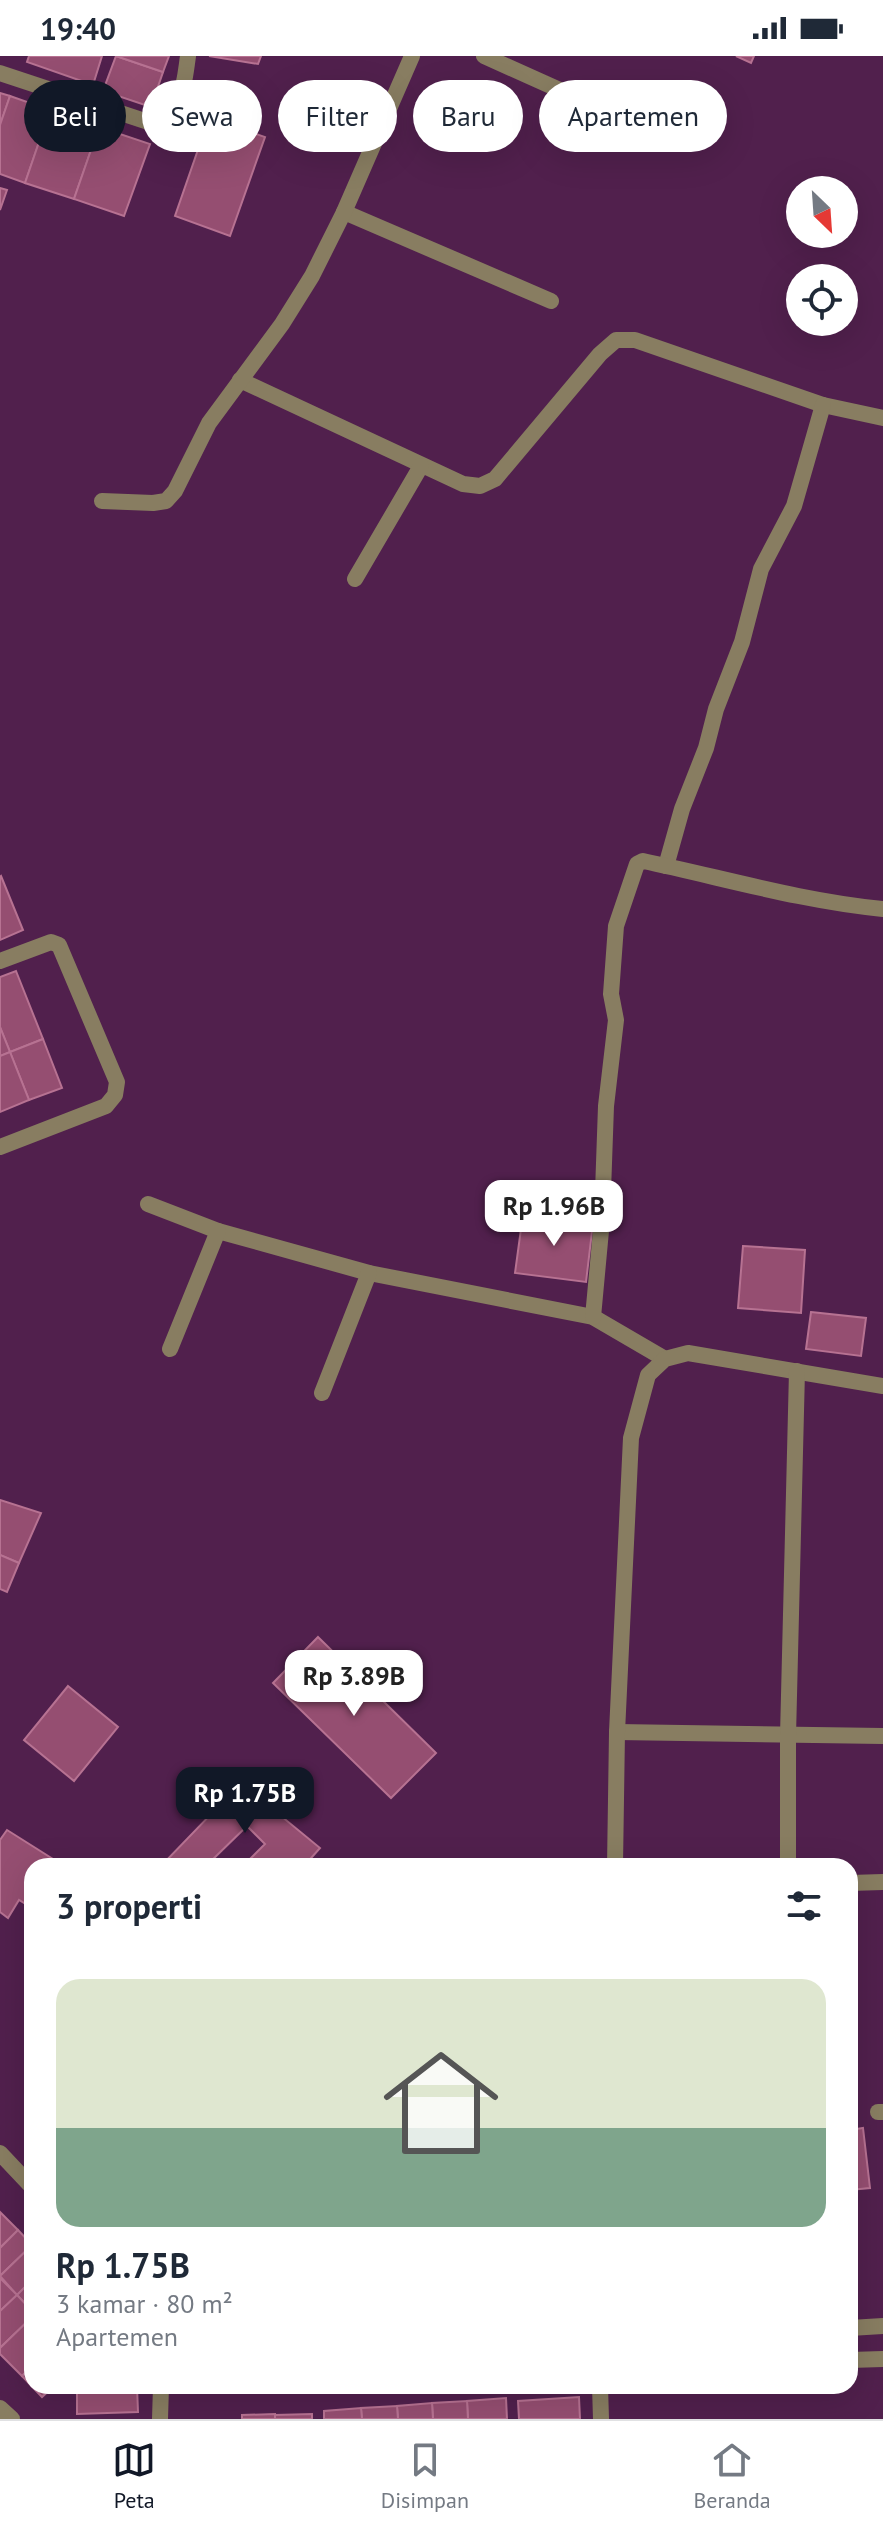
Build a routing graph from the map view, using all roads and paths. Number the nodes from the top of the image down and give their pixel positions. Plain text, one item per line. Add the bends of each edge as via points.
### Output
1 (188, 56) edge
2 (412, 56) edge
3 (484, 56) edge
4 (0, 73) edge
5 (539, 81) edge
6 (344, 212) junction
7 (551, 301) dead end
8 (240, 380) junction
9 (823, 405) junction
10 (883, 418) edge
11 (421, 466) junction
12 (102, 501) dead end
13 (355, 579) dead end
14 (666, 866) junction
15 (883, 909) edge
16 (0, 961) edge
17 (0, 1147) edge
18 (148, 1204) dead end
19 (218, 1231) junction
20 (369, 1273) junction
21 (593, 1317) junction
22 (170, 1349) dead end
23 (665, 1359) junction
24 (797, 1371) junction
25 (883, 1386) edge
26 (322, 1393) dead end
27 (617, 1732) junction
28 (788, 1736) junction
29 (883, 1736) edge
30 (615, 1858) edge
31 (788, 1858) edge
32 (883, 1882) edge
33 (858, 1883) edge
34 (0, 2153) edge
35 (24, 2178) edge
36 (883, 2326) edge
37 (858, 2328) edge
38 (883, 2359) edge
39 (858, 2360) edge
40 (161, 2394) edge
41 (600, 2394) edge
42 (0, 2408) edge
43 (12, 2419) edge
44 (160, 2419) edge
45 (601, 2419) edge

1 - 4 street via 182,96 161,121 151,123
2 - 6 street
3 - 5 street
6 - 7 street
6 - 8 street via 290,312
8 - 11 street
8 - 12 street via 209,423 166,501
9 - 10 street
9 - 11 street via 635,340 616,340 495,479 480,486 463,484
9 - 14 street via 794,506 761,569 742,642
11 - 13 street
14 - 15 street via 836,905
14 - 21 street via 637,864 616,926 611,994 616,1020
16 - 17 street via 51,942 59,945 118,1089 106,1106
18 - 19 street
19 - 20 street
19 - 22 street
20 - 21 street
20 - 26 street
21 - 23 street
23 - 24 street via 688,1353
23 - 27 street via 648,1375 631,1438
24 - 25 street
24 - 28 street
27 - 28 street
27 - 30 street
28 - 29 street
28 - 31 street
32 - 33 street
34 - 35 street
36 - 37 street
38 - 39 street
40 - 44 street
41 - 45 street
42 - 43 street

